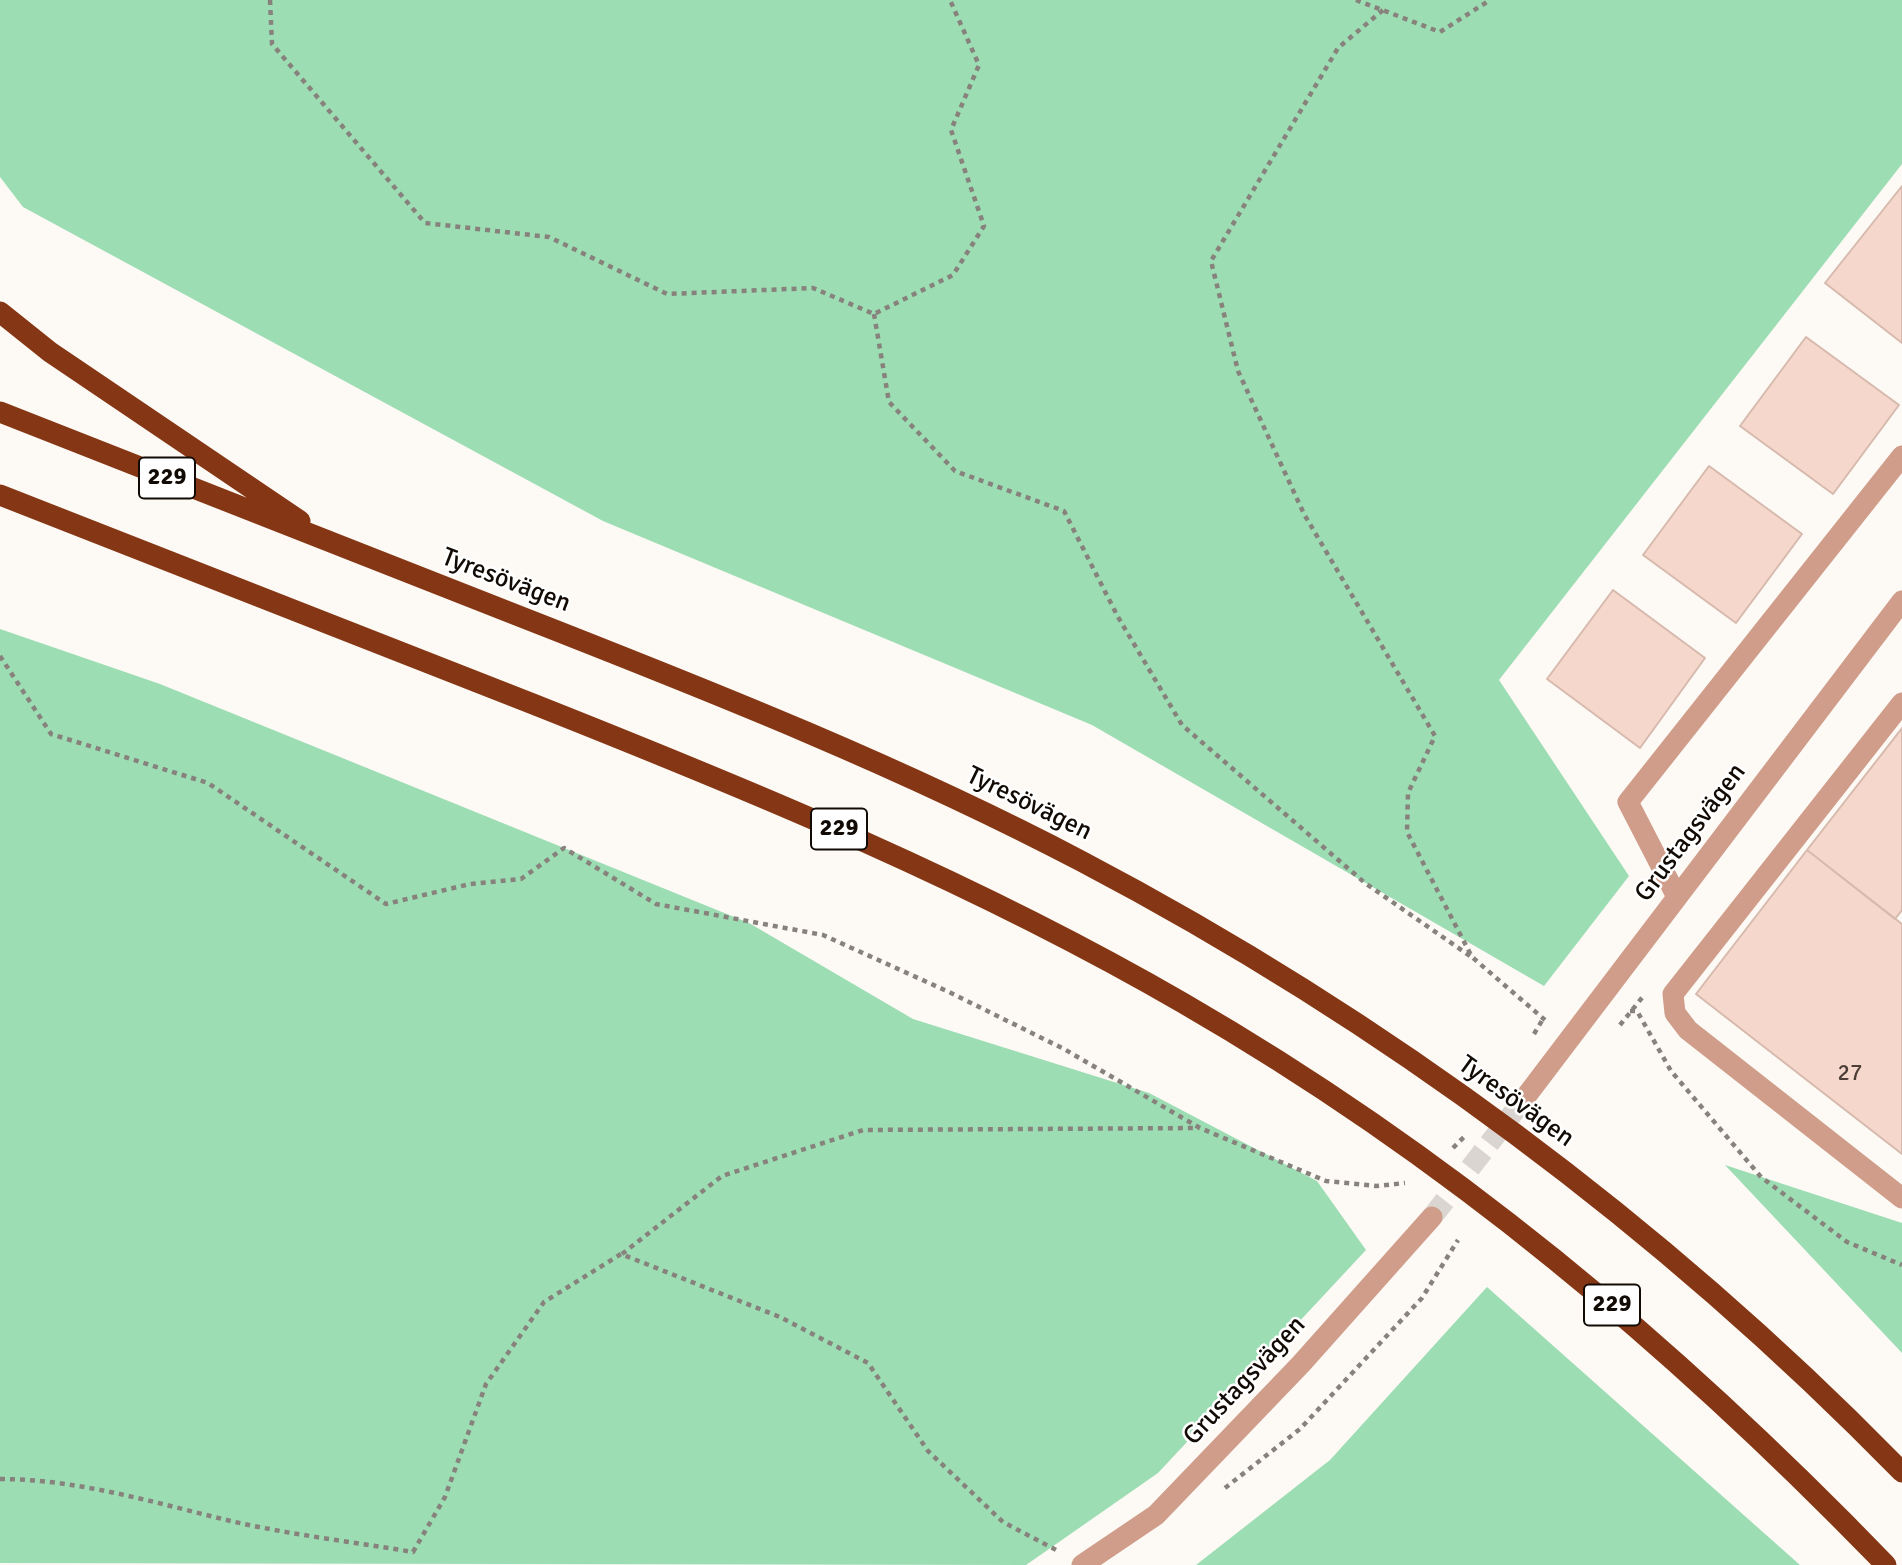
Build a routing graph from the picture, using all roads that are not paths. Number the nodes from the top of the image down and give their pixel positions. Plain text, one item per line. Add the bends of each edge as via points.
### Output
1 (0, 312) edge
2 (0, 412) edge
3 (1902, 456) edge
4 (0, 495) edge
5 (0, 501) edge
6 (37, 509) junction
7 (333, 544) junction
8 (1902, 601) edge
9 (1902, 703) edge
10 (1678, 897) junction
11 (1524, 1099) tunnel mouth
12 (1902, 1198) edge
13 (1433, 1217) tunnel mouth
14 (1902, 1472) edge
15 (1082, 1565) edge
16 (1886, 1565) edge

1 - 7 highway via 50,352
2 - 7 highway, Tyresövägen / 229
3 - 10 street via 1628,802
4 - 6 highway, 229
5 - 6 highway
6 - 16 highway, 229 via 763,795 1056,933 1184,1003 1429,1162 1564,1264 1727,1406
7 - 14 highway, Tyresövägen / 229 via 892,768 1081,860 1218,937 1351,1019 1503,1125 1610,1207 1766,1340
8 - 10 street, Grustagsvägen
9 - 12 street via 1673,995 1675,1013 1688,1030
10 - 11 street, Grustagsvägen
13 - 15 street, Grustagsvägen via 1156,1515

